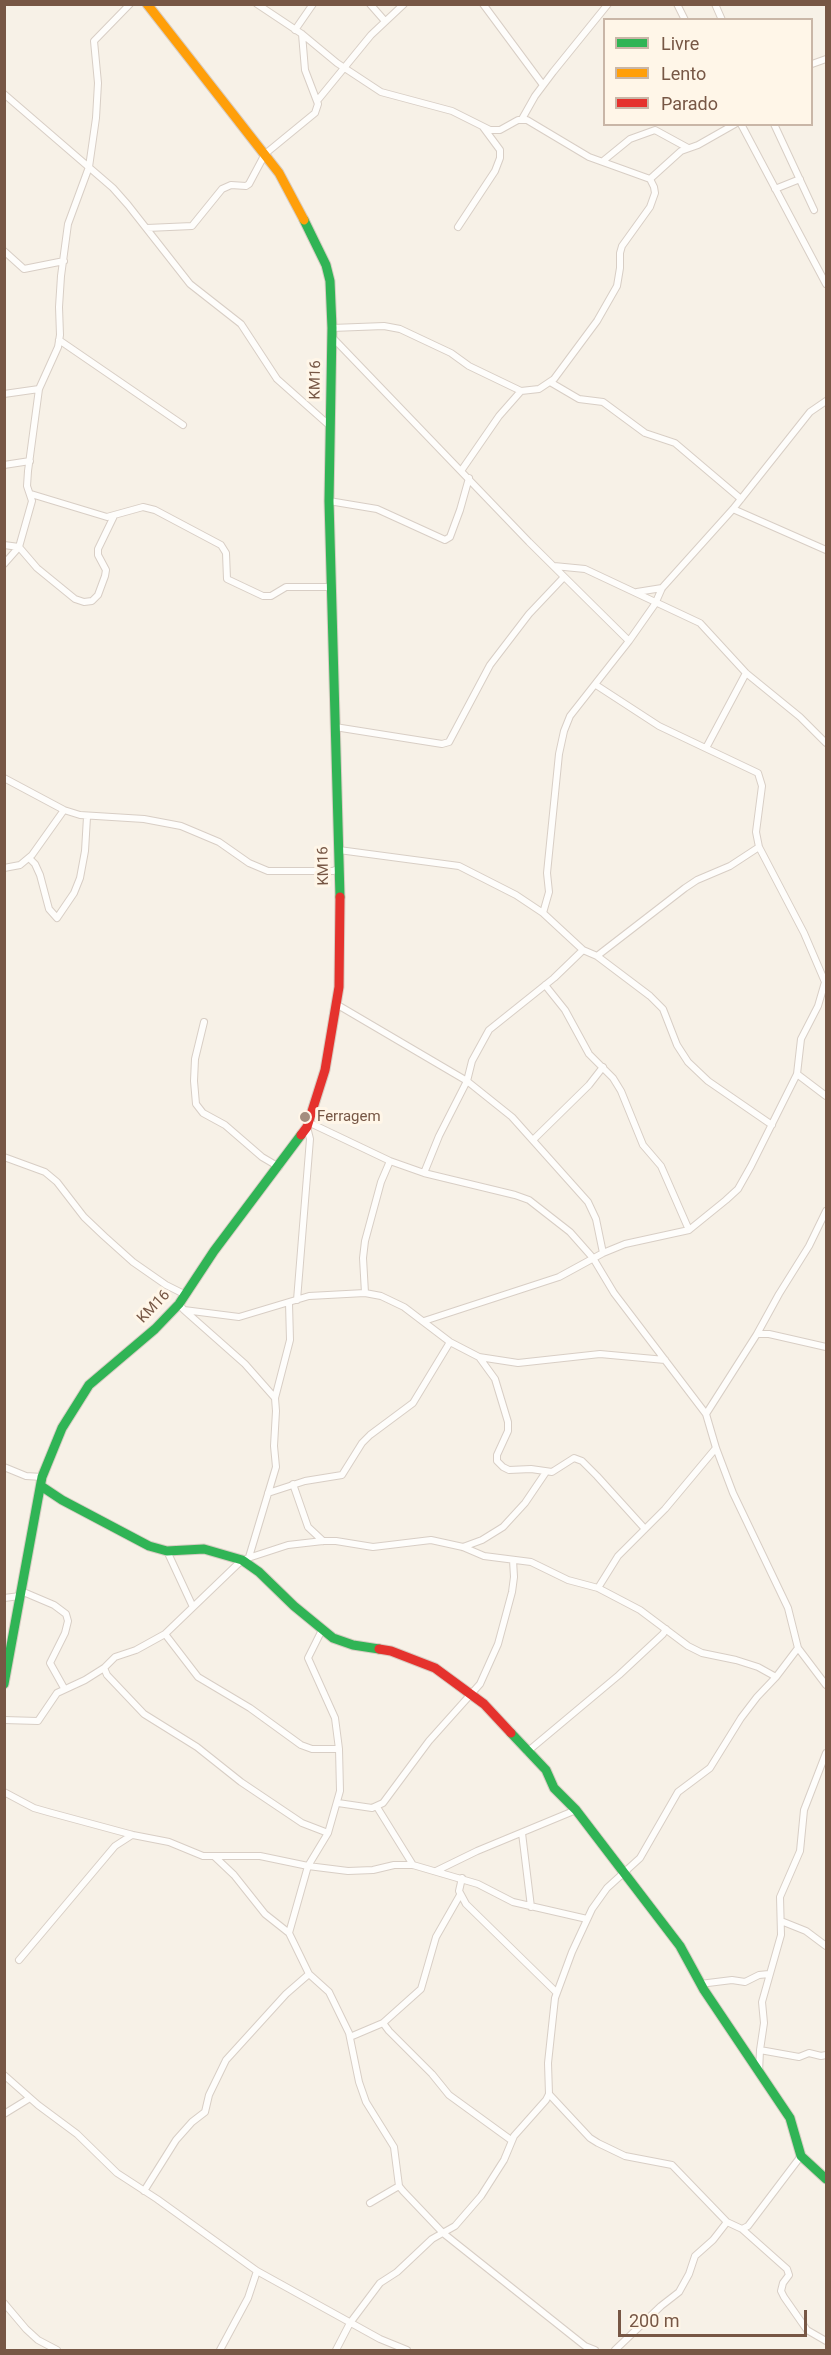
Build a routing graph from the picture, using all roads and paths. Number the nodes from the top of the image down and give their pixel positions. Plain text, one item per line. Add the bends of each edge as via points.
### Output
1 (130, 4) edge
2 (147, 4) edge
3 (257, 4) edge
4 (313, 4) edge
5 (370, 4) edge
6 (404, 4) edge
7 (483, 4) edge
8 (608, 4) edge
9 (677, 4) edge
10 (715, 4) edge
11 (684, 18) edge
12 (722, 18) edge
13 (384, 20) junction
14 (295, 30) junction
15 (302, 34) junction
16 (344, 68) junction
17 (543, 85) junction
18 (4, 94) edge
19 (317, 101) junction
20 (522, 119) junction
21 (483, 126) junction
22 (731, 126) edge
23 (742, 126) edge
24 (775, 126) edge
25 (688, 148) junction
26 (265, 154) junction
27 (603, 161) junction
28 (88, 167) junction
29 (650, 179) junction
30 (800, 179) junction
31 (775, 189) junction
32 (814, 210) dead end
33 (458, 227) dead end
34 (147, 228) junction
35 (4, 250) edge
36 (64, 261) junction
37 (826, 284) edge
38 (332, 332) junction
39 (59, 340) junction
40 (550, 382) junction
41 (39, 389) junction
42 (521, 391) junction
43 (4, 394) edge
44 (826, 401) edge
45 (183, 425) dead end
46 (330, 426) junction
47 (30, 461) junction
48 (4, 465) edge
49 (461, 471) junction
50 (469, 478) junction
51 (31, 494) junction
52 (741, 499) junction
53 (329, 501) junction
54 (733, 509) junction
55 (114, 516) junction
56 (4, 545) edge
57 (19, 548) junction
58 (826, 550) edge
59 (4, 564) edge
60 (554, 566) junction
61 (564, 577) junction
62 (330, 587) junction
63 (662, 588) junction
64 (637, 592) junction
65 (656, 604) junction
66 (629, 641) junction
67 (746, 673) junction
68 (596, 685) junction
69 (336, 727) junction
70 (826, 743) edge
71 (706, 748) junction
72 (4, 778) edge
73 (64, 810) junction
74 (87, 817) junction
75 (759, 847) junction
76 (339, 850) junction
77 (29, 858) junction
78 (4, 868) edge
79 (340, 868) junction
80 (543, 913) junction
81 (583, 950) junction
82 (597, 956) junction
83 (545, 985) junction
84 (336, 1004) junction
85 (818, 1006) junction
86 (826, 1008) edge
87 (204, 1022) dead end
88 (603, 1067) junction
89 (797, 1074) junction
90 (467, 1081) junction
91 (826, 1096) edge
92 (307, 1125) junction
93 (772, 1125) junction
94 (534, 1140) junction
95 (4, 1157) edge
96 (390, 1161) junction
97 (279, 1167) junction
98 (424, 1173) junction
99 (826, 1211) edge
100 (824, 1223) edge
101 (689, 1230) junction
102 (603, 1253) junction
103 (593, 1258) junction
104 (365, 1293) junction
105 (186, 1295) junction
106 (297, 1300) junction
107 (289, 1303) junction
108 (182, 1307) junction
109 (424, 1321) junction
110 (757, 1335) junction
111 (450, 1342) junction
112 (826, 1347) edge
113 (478, 1357) junction
114 (665, 1360) junction
115 (274, 1398) junction
116 (706, 1414) junction
117 (716, 1448) junction
118 (4, 1467) edge
119 (546, 1472) junction
120 (41, 1482) junction
121 (293, 1484) junction
122 (268, 1493) junction
123 (645, 1529) junction
124 (323, 1541) junction
125 (463, 1547) junction
126 (167, 1551) junction
127 (246, 1559) junction
128 (513, 1560) junction
129 (598, 1588) junction
130 (20, 1594) junction
131 (4, 1598) edge
132 (193, 1607) junction
133 (666, 1629) junction
134 (322, 1630) junction
135 (165, 1634) junction
136 (798, 1648) junction
137 (104, 1668) junction
138 (776, 1677) junction
139 (4, 1684) edge
140 (826, 1685) edge
141 (64, 1688) junction
142 (472, 1694) junction
143 (4, 1720) edge
144 (339, 1749) junction
145 (527, 1752) junction
146 (826, 1753) edge
147 (4, 1792) edge
148 (338, 1803) junction
149 (377, 1808) junction
150 (576, 1810) junction
151 (328, 1833) junction
152 (522, 1833) junction
153 (133, 1835) junction
154 (215, 1857) junction
155 (413, 1865) junction
156 (308, 1866) junction
157 (436, 1872) junction
158 (624, 1873) junction
159 (462, 1878) junction
160 (460, 1895) junction
161 (531, 1907) junction
162 (587, 1919) junction
163 (781, 1920) junction
164 (289, 1933) junction
165 (826, 1946) edge
166 (19, 1960) dead end
167 (309, 1974) junction
168 (769, 1974) junction
169 (700, 1983) junction
170 (556, 1992) junction
171 (383, 2023) junction
172 (350, 2037) junction
173 (760, 2050) junction
174 (826, 2055) edge
175 (759, 2074) junction
176 (4, 2075) edge
177 (549, 2094) junction
178 (30, 2098) junction
179 (4, 2114) edge
180 (511, 2140) junction
181 (801, 2156) junction
182 (826, 2179) edge
183 (399, 2186) junction
184 (144, 2191) junction
185 (370, 2203) dead end
186 (728, 2222) junction
187 (742, 2229) junction
188 (443, 2232) junction
189 (257, 2271) junction
190 (4, 2303) edge
191 (350, 2323) junction
192 (826, 2341) edge
193 (57, 2350) edge
194 (220, 2350) edge
195 (336, 2350) edge
196 (407, 2350) edge
197 (595, 2350) edge
198 (615, 2350) edge

1 - 28 street via 94,40 98,83
2 - 26 street, KM16
3 - 14 street
4 - 14 street
5 - 13 street
6 - 13 street
7 - 17 street
8 - 17 street
9 - 11 street
10 - 12 street
13 - 16 street
14 - 15 street
15 - 16 street
15 - 19 street via 306,70
16 - 19 street
16 - 21 street via 381,92 452,111
17 - 20 street
18 - 28 street
19 - 26 street via 315,113
20 - 21 street via 500,130
20 - 27 street
21 - 33 street via 500,150 500,158
22 - 25 street
23 - 31 street
24 - 30 street
25 - 27 street via 655,130 630,139
25 - 29 street
26 - 34 street via 249,184 222,189 192,226
26 - 38 street, KM16 via 279,173 326,265
27 - 29 street
28 - 34 street via 113,188
28 - 36 street via 68,224
29 - 40 street via 653,199 622,246 617,285 590,332
30 - 31 street
30 - 32 street
31 - 37 street
34 - 46 street via 190,284 241,324 277,379
35 - 36 street via 24,269
36 - 39 street
38 - 42 street via 378,326 400,329
38 - 46 street, KM16
38 - 49 street
39 - 41 street
39 - 45 street
40 - 42 street via 539,389
40 - 52 street via 579,399 603,402 645,433 675,443
41 - 43 street
41 - 47 street
42 - 49 street
44 - 52 street via 810,412
46 - 53 street, KM16
47 - 48 street
47 - 51 street via 27,486
49 - 50 street
50 - 53 street via 450,537 445,540 377,509
50 - 60 street
51 - 55 street
51 - 57 street via 30,514
52 - 54 street
53 - 62 street, KM16
54 - 58 street
54 - 63 street
55 - 57 street via 98,549 106,570 92,601 75,599
55 - 62 street via 148,507 202,533 225,549 227,579 263,596 272,596 286,587
56 - 57 street
57 - 59 street
60 - 61 street
60 - 64 street via 581,567
61 - 66 street
61 - 69 street via 490,665 449,742
62 - 69 street, KM16
63 - 64 street
63 - 65 street
64 - 65 street
65 - 66 street
65 - 67 street via 706,627
66 - 68 street
67 - 70 street
67 - 71 street
68 - 71 street via 644,717
68 - 80 street via 570,716 564,731 548,858 549,892
69 - 76 street, KM16
71 - 75 street via 756,771 760,777 761,807 756,832
72 - 73 street
73 - 74 street
73 - 77 street
74 - 77 street via 80,878 57,918 49,909 40,875
74 - 79 street via 125,817 181,826 219,842 268,871 333,872
75 - 82 street via 685,888
75 - 85 street via 824,975
76 - 79 street, KM16
76 - 80 street via 459,866 496,883
77 - 78 street via 20,865
79 - 84 street, KM16 via 341,958
80 - 81 street
81 - 82 street
81 - 83 street
82 - 93 street via 663,1009 677,1045 699,1073
83 - 88 street via 565,1010 589,1054
83 - 90 street via 489,1030 472,1061
84 - 90 street
84 - 92 street, KM16 via 325,1070
85 - 86 street
85 - 89 street via 801,1039
87 - 97 street via 195,1059 196,1104 202,1113 225,1125
88 - 94 street
88 - 101 street via 628,1104 643,1145 661,1166
89 - 91 street
89 - 93 street
90 - 94 street
90 - 98 street
92 - 96 street
92 - 97 street, KM16
92 - 106 street via 310,1139
93 - 101 street via 738,1189
94 - 102 street via 588,1202
95 - 105 street via 45,1172 84,1217 133,1262
96 - 98 street
96 - 104 street via 365,1241
97 - 105 street, KM16 via 214,1251
98 - 103 street via 529,1200 570,1232
99 - 100 street
100 - 110 street
101 - 102 street via 625,1244
102 - 103 street
103 - 109 street via 559,1277
103 - 114 street via 614,1293
104 - 106 street
104 - 109 street via 381,1296
105 - 108 street, KM16
106 - 107 street
107 - 108 street via 239,1317
107 - 115 street via 290,1340
108 - 115 street via 244,1364
108 - 120 street, KM16 via 88,1385 62,1428
109 - 111 street
110 - 112 street via 769,1334
110 - 116 street
111 - 113 street
111 - 121 street via 413,1404 370,1435 342,1475
113 - 114 street via 518,1363 600,1354
113 - 119 street via 495,1379 508,1422 497,1461 509,1470
114 - 116 street
115 - 122 street via 276,1467
116 - 117 street
117 - 123 street
117 - 136 street via 750,1531 788,1608
118 - 120 street
119 - 123 street via 573,1458 582,1461
119 - 125 street via 503,1527
120 - 126 street via 62,1500 135,1539
120 - 130 street, KM16
121 - 122 street
121 - 124 street via 308,1527
122 - 127 street
123 - 129 street via 618,1556
124 - 125 street via 374,1547 431,1540
124 - 127 street via 288,1545
125 - 128 street via 484,1556
126 - 127 street via 204,1549
126 - 132 street
127 - 132 street
127 - 134 street
128 - 129 street via 531,1562 568,1580
128 - 142 street via 514,1577 498,1644 488,1670
129 - 133 street
130 - 131 street
130 - 139 street, KM16
130 - 141 street via 54,1605 66,1614 65,1634 50,1664
132 - 135 street
133 - 138 street via 702,1653 758,1667
133 - 145 street via 619,1675
134 - 142 street via 338,1640 391,1651 435,1668
134 - 144 street via 308,1658 333,1711
135 - 137 street via 115,1657
135 - 144 street via 198,1677 301,1745
136 - 138 street
136 - 140 street
137 - 141 street
137 - 151 street via 144,1714 302,1823
138 - 158 street via 741,1718 710,1768 678,1792 640,1858
141 - 143 street via 38,1721
142 - 145 street
142 - 149 street
144 - 148 street
145 - 150 street
146 - 163 street via 804,1810 800,1851 780,1897
147 - 153 street via 41,1810
148 - 149 street
148 - 151 street
149 - 155 street
150 - 152 street
150 - 158 street
151 - 156 street
152 - 157 street
152 - 161 street
153 - 154 street
153 - 166 street via 114,1846
154 - 156 street via 260,1856
154 - 164 street via 265,1914
155 - 156 street via 355,1871
155 - 157 street
156 - 164 street
157 - 159 street
158 - 162 street via 597,1899
158 - 169 street via 680,1946
159 - 160 street
159 - 161 street
160 - 170 street
160 - 171 street via 436,1937 421,1989
161 - 162 street
162 - 170 street
163 - 165 street via 806,1930
163 - 168 street via 781,1935
164 - 167 street
167 - 172 street via 329,1992
167 - 184 street via 226,2060 205,2112 176,2140
168 - 169 street via 745,1982
168 - 173 street via 762,2002
169 - 175 street
170 - 177 street via 548,2063
171 - 172 street
171 - 180 street via 449,2095
172 - 183 street via 366,2102 394,2147
173 - 174 street via 799,2057 809,2053
173 - 175 street
175 - 181 street via 790,2118
176 - 178 street
177 - 180 street
177 - 186 street via 598,2143 625,2156 672,2164
178 - 179 street
178 - 184 street via 77,2134 117,2174
180 - 188 street via 504,2160 481,2196 455,2226
181 - 182 street
181 - 187 street
183 - 185 street
183 - 188 street
184 - 189 street
186 - 187 street
186 - 198 street via 693,2260 679,2292
187 - 192 street via 787,2269 784,2297 807,2330
188 - 191 street via 380,2283
188 - 197 street
189 - 191 street
189 - 194 street via 248,2298
190 - 193 street via 38,2340
191 - 195 street
191 - 196 street

